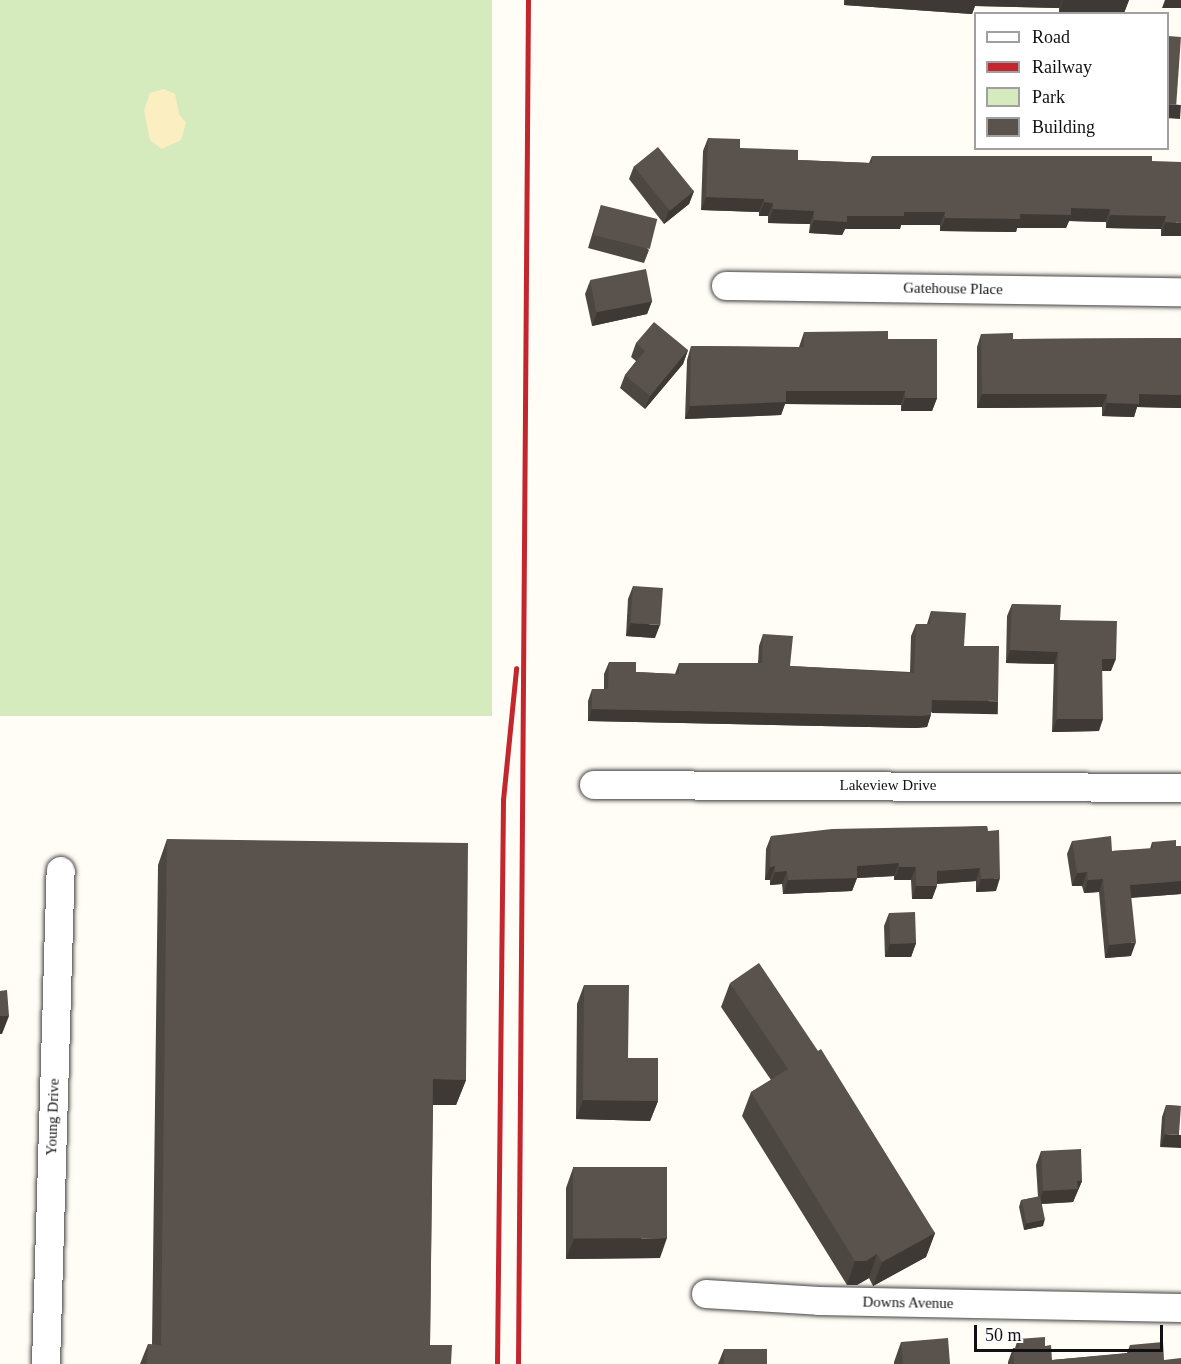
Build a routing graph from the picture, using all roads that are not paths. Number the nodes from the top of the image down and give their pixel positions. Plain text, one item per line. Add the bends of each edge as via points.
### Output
1 (726, 286) dead end
2 (1181, 292) edge
3 (594, 785) dead end
4 (1181, 788) edge
5 (61, 871) dead end
6 (706, 1294) dead end
7 (1181, 1308) edge
8 (46, 1364) edge

1 - 2 street, Gatehouse Place
3 - 4 street, Lakeview Drive
5 - 8 street, Young Drive
6 - 7 street, Downs Avenue via 819,1301

